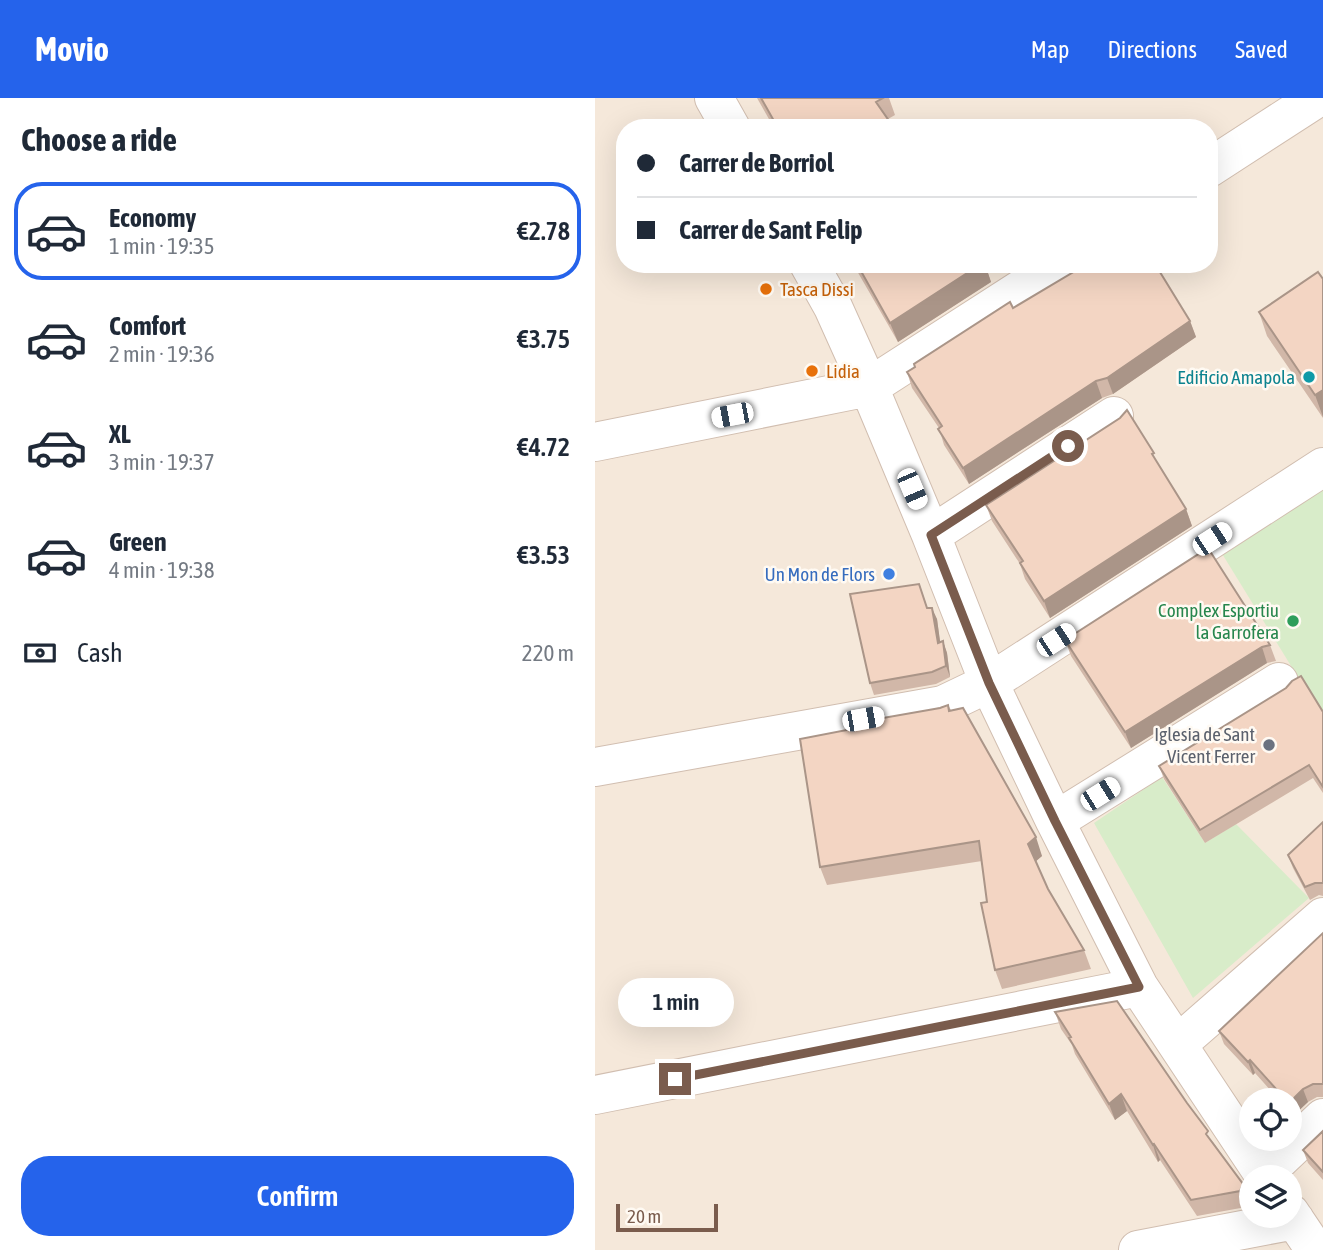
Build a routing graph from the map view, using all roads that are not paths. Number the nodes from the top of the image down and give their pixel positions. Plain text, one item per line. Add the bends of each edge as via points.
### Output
1 (714, 98) edge
2 (1317, 98) edge
3 (726, 119) edge
4 (1218, 162) edge
5 (814, 273) edge
6 (1046, 273) edge
7 (869, 387) junction
8 (1114, 416) dead end
9 (595, 442) edge
10 (1323, 467) edge
11 (931, 535) junction
12 (1279, 682) dead end
13 (989, 683) junction
14 (595, 767) edge
15 (1055, 821) junction
16 (1323, 917) edge
17 (1139, 987) junction
18 (1178, 1044) junction
19 (595, 1095) edge
20 (1323, 1118) edge
21 (1258, 1165) edge
22 (1276, 1165) edge
23 (1300, 1228) edge
24 (1138, 1250) edge

1 - 3 street
2 - 4 street
5 - 7 street
6 - 7 street
7 - 9 street
7 - 11 street
8 - 11 street
10 - 13 street
11 - 13 street
12 - 15 street
13 - 14 street via 943,705
13 - 15 street
15 - 17 street
16 - 18 street
17 - 18 street
17 - 19 street
18 - 21 street
20 - 22 street
23 - 24 street

